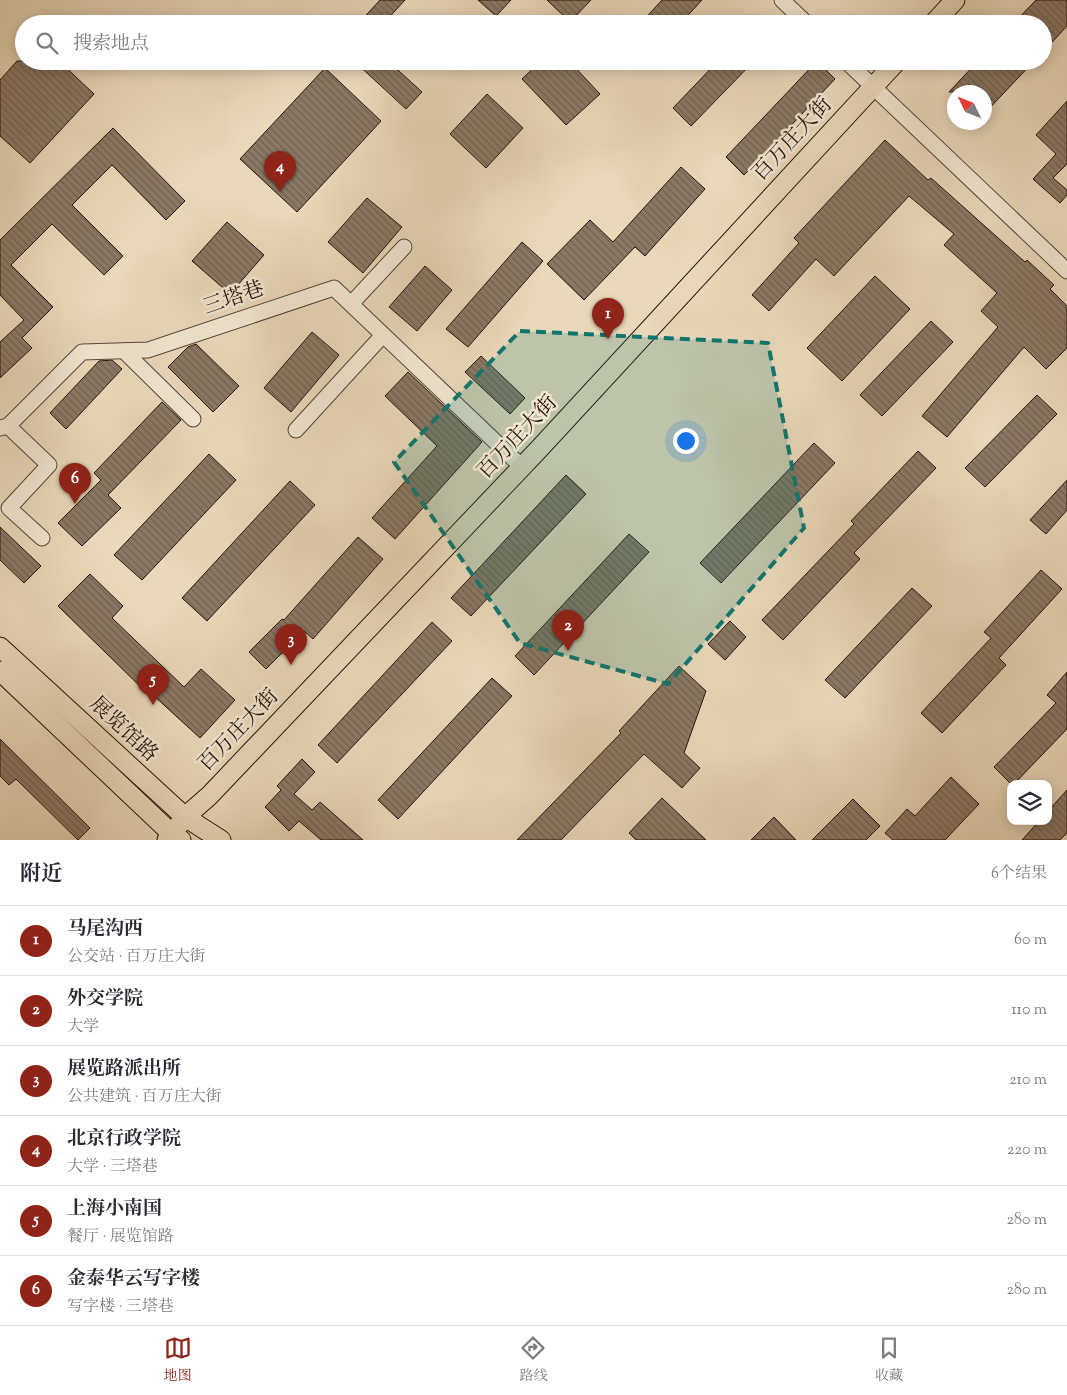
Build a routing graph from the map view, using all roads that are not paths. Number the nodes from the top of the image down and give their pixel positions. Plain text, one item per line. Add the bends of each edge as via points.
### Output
1 (782, 0) edge
2 (955, 0) edge
3 (798, 15) edge
4 (941, 15) edge
5 (856, 70) edge
6 (888, 70) edge
7 (873, 86) junction
8 (404, 247) dead end
9 (1067, 271) edge
10 (351, 304) junction
11 (383, 335) junction
12 (124, 351) junction
13 (193, 419) dead end
14 (4, 427) edge
15 (296, 430) dead end
16 (522, 467) junction
17 (42, 538) dead end
18 (0, 646) edge
19 (0, 671) edge
20 (185, 817) junction
21 (173, 838) edge
22 (221, 840) edge

1 - 3 street
2 - 4 main road
5 - 7 street
6 - 7 main road, 百万庄大街
7 - 9 street
7 - 16 main road, 百万庄大街
8 - 10 street
10 - 11 street, 三塔巷
10 - 12 street, 三塔巷 via 334,288 148,350
11 - 15 street
11 - 16 street, 三塔巷
12 - 13 street
12 - 14 street, 三塔巷 via 82,352
14 - 17 street, 三塔巷 via 49,464 9,508
16 - 20 main road, 百万庄大街 via 209,796
18 - 20 main road, 展览馆路
19 - 21 main road, 展览馆路
20 - 21 main road, 百万庄大街
20 - 22 main road, 展览馆路

